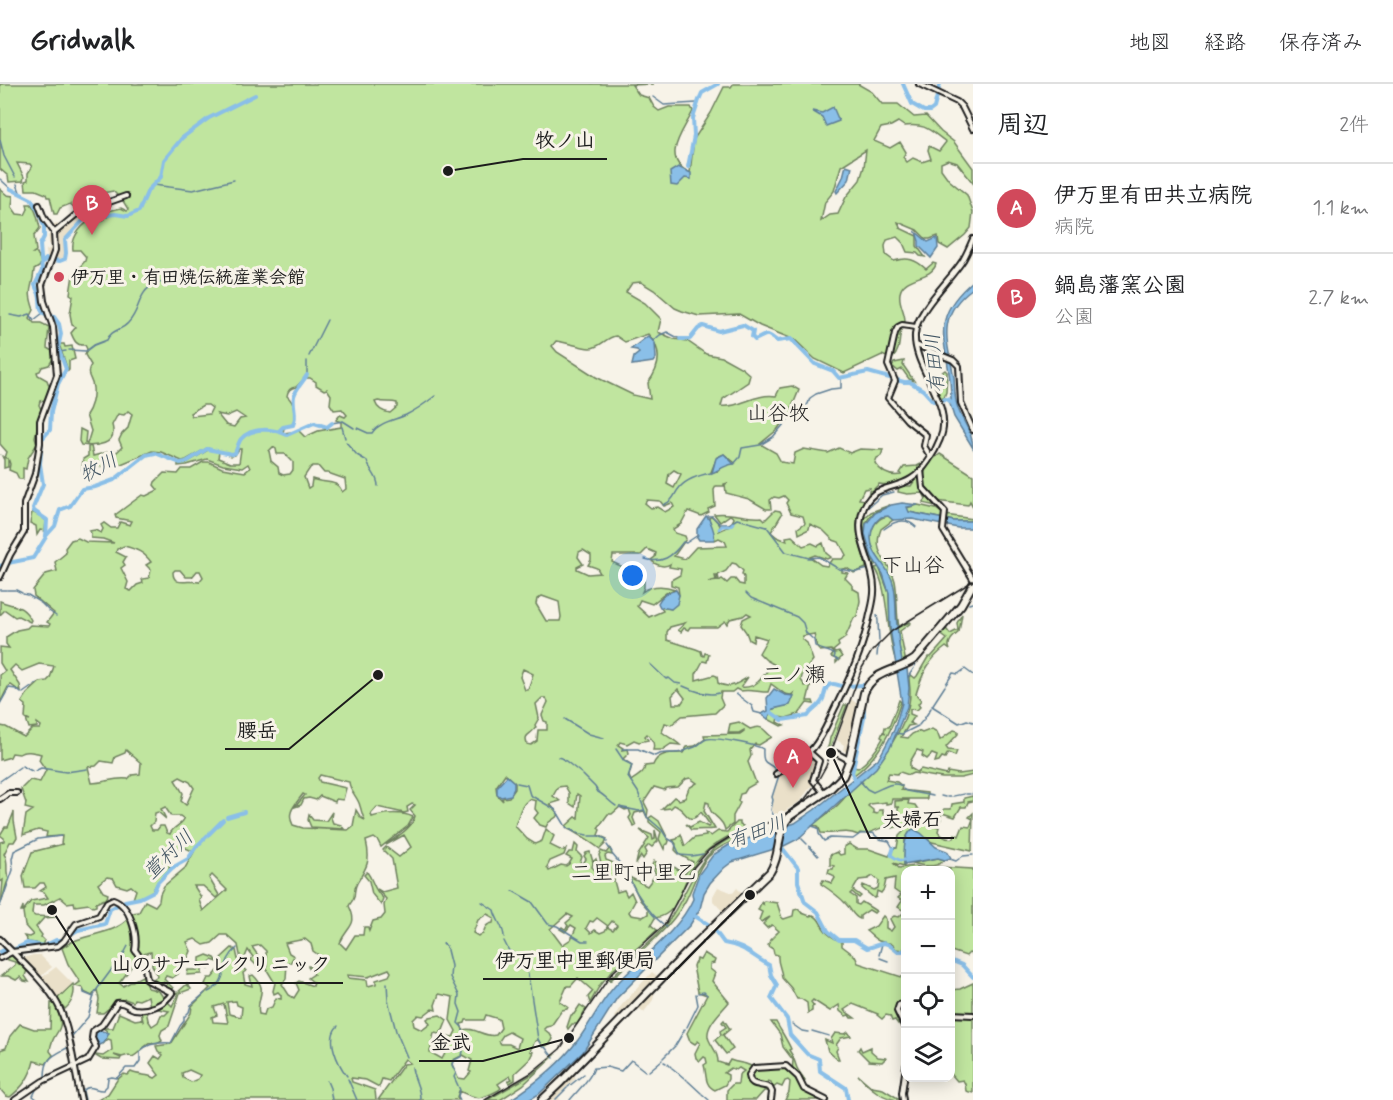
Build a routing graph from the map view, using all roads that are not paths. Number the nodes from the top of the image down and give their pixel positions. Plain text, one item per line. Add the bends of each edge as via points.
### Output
1 (919, 84) edge
2 (973, 129) edge
3 (126, 196) dead end
4 (39, 206) dead end
5 (54, 232) junction
6 (973, 239) edge
7 (916, 327) junction
8 (916, 345) junction
9 (973, 430) edge
10 (930, 456) junction
11 (921, 470) junction
12 (0, 577) edge
13 (973, 579) edge
14 (973, 584) edge
15 (809, 752) junction
16 (836, 753) dead end
17 (849, 761) junction
18 (776, 774) dead end
19 (17, 793) dead end
20 (824, 793) junction
21 (0, 799) edge
22 (0, 939) edge
23 (12, 952) junction
24 (0, 958) edge
25 (901, 1004) edge
26 (955, 1014) edge
27 (973, 1015) edge
28 (901, 1019) edge
29 (74, 1067) junction
30 (904, 1082) edge
31 (15, 1100) edge
32 (81, 1100) edge
33 (542, 1100) edge
34 (771, 1100) edge
35 (826, 1100) edge
36 (903, 1100) edge

1 - 2 main road via 960,104
3 - 5 main road via 82,211
4 - 5 main road
5 - 12 main road via 55,248 42,282 53,327 56,379 40,421 35,474 24,504 24,532
6 - 7 main road via 964,259
7 - 8 main road
7 - 10 main road via 902,325 896,329 888,366 895,378 888,398 926,435 924,446
8 - 9 main road via 956,363 960,370 960,403
8 - 10 main road via 944,417 940,440
10 - 11 main road
11 - 13 main road via 923,488 946,515 943,528
11 - 15 main road via 907,482 878,490 862,511 861,537 874,586 870,614 856,665 819,740
14 - 17 highway via 918,656 877,676 866,688
15 - 18 main road
15 - 20 main road via 819,761 813,778
16 - 17 main road
17 - 20 highway via 838,782
19 - 21 main road
20 - 33 highway via 790,816 783,826 770,872
22 - 23 main road
23 - 24 main road
23 - 29 main road via 58,1005
23 - 29 main road via 58,946 76,924 99,915 113,899 135,928 135,950 144,963 147,980 172,993 152,1007 136,1009 117,1003 93,1031 96,1047 92,1056
25 - 28 main road via 897,1011
26 - 27 main road
29 - 31 main road
29 - 32 main road
30 - 36 main road
34 - 35 main road via 770,1088 754,1085 750,1080 754,1068 786,1066 804,1089

